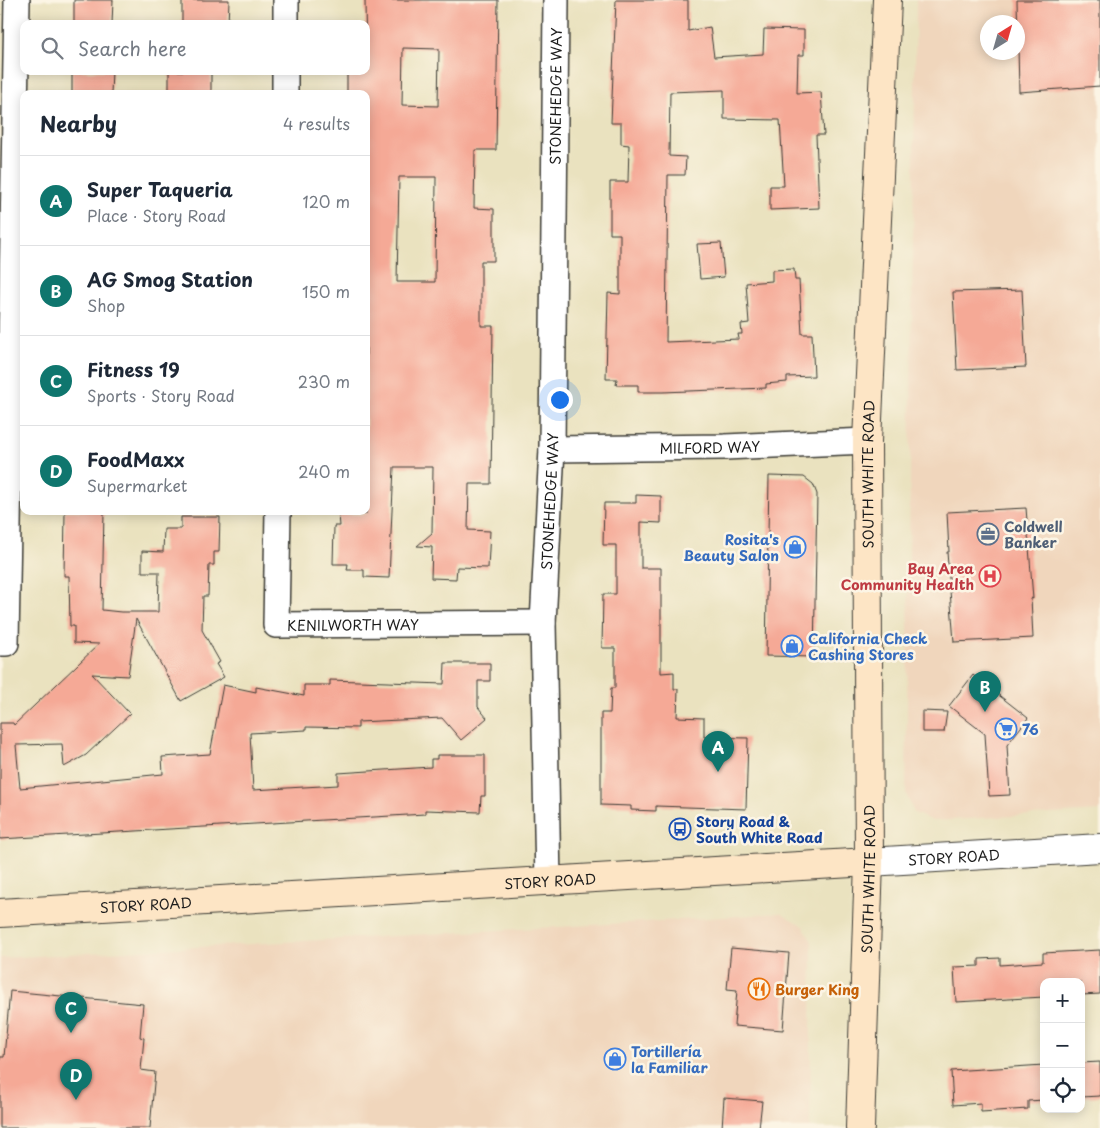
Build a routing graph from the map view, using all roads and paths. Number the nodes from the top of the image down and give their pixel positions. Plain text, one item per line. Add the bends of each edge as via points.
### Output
1 (17, 0) edge
2 (286, 0) edge
3 (556, 0) edge
4 (887, 0) edge
5 (286, 20) edge
6 (285, 75) edge
7 (285, 90) edge
8 (867, 441) junction
9 (552, 449) junction
10 (278, 515) edge
11 (543, 623) junction
12 (0, 643) edge
13 (1100, 848) edge
14 (869, 862) junction
15 (548, 882) junction
16 (0, 913) edge
17 (860, 1128) edge

1 - 12 street via 6,643
2 - 5 street
3 - 9 street, STONEHEDGE WAY
4 - 8 main road, SOUTH WHITE ROAD
6 - 7 street
8 - 9 street, MILFORD WAY
8 - 14 main road, SOUTH WHITE ROAD
9 - 11 street, STONEHEDGE WAY
10 - 11 street, KENILWORTH WAY via 276,625
11 - 15 street, STONEHEDGE WAY
13 - 14 street, STORY ROAD
14 - 15 main road, STORY ROAD
14 - 17 main road, SOUTH WHITE ROAD
15 - 16 main road, STORY ROAD

